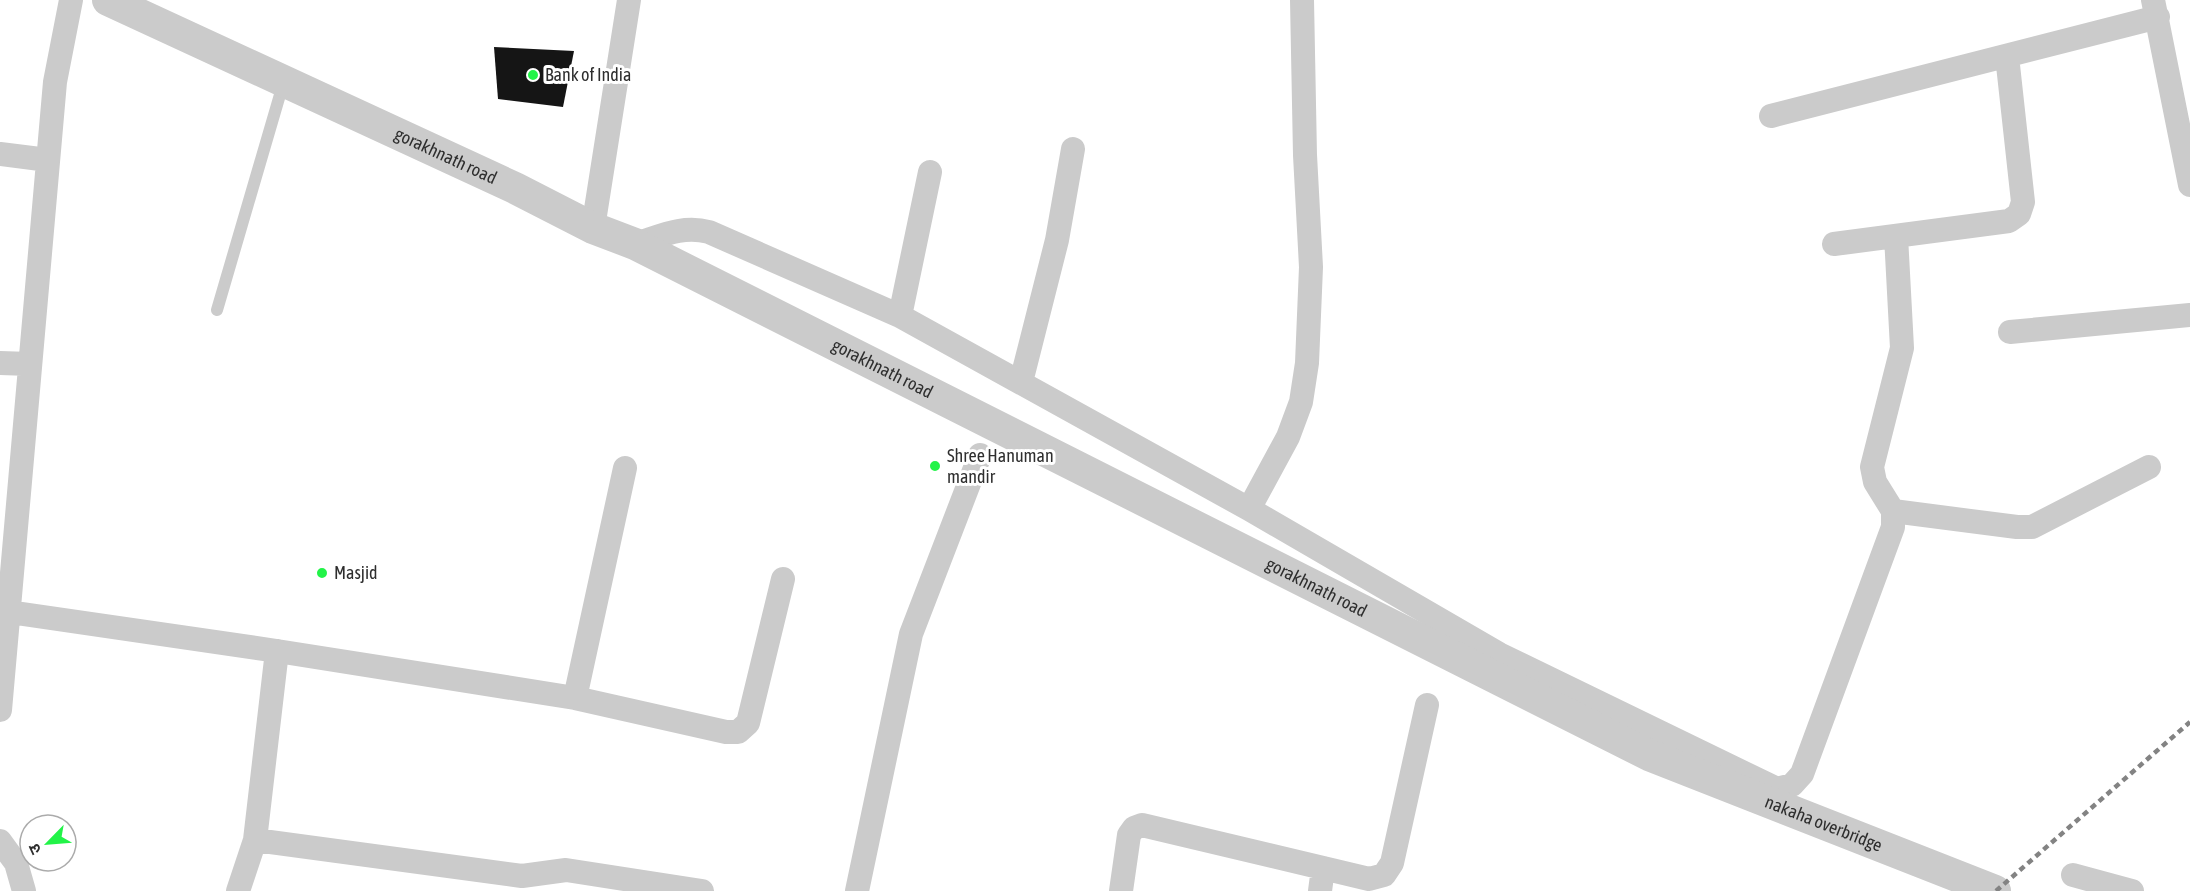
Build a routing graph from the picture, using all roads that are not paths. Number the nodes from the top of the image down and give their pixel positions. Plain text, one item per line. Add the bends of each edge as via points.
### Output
1 (71, 0) edge
2 (108, 0) edge
3 (629, 0) edge
4 (1302, 0) edge
5 (2156, 8) edge
6 (2007, 56) junction
7 (284, 81) junction
8 (1771, 116) dead end
9 (2185, 127) edge
10 (1073, 149) dead end
11 (0, 154) edge
12 (48, 160) junction
13 (930, 172) dead end
14 (2190, 185) edge
15 (593, 228) junction
16 (1896, 236) junction
17 (635, 244) junction
18 (1834, 244) dead end
19 (217, 310) dead end
20 (2190, 315) edge
21 (900, 316) junction
22 (2010, 332) dead end
23 (0, 363) edge
24 (30, 364) junction
25 (1021, 382) junction
26 (980, 455) dead end
27 (2149, 467) dead end
28 (625, 468) dead end
29 (1249, 509) junction
30 (1893, 512) junction
31 (783, 579) dead end
32 (9, 612) junction
33 (277, 651) junction
34 (575, 698) junction
35 (1427, 705) dead end
36 (0, 710) edge
37 (1649, 755) joint
38 (255, 840) junction
39 (0, 841) edge
40 (2073, 875) dead end
41 (1321, 880) edge
42 (24, 891) edge
43 (238, 891) edge
44 (702, 891) edge
45 (856, 891) edge
46 (1121, 891) edge
47 (1995, 891) edge
48 (2132, 891) edge

1 - 12 street via 55,82
2 - 7 street, gorakhnath road
3 - 15 street
4 - 29 street via 1311,267 1307,363 1301,402 1288,437
5 - 6 street
5 - 9 street
6 - 8 street
6 - 16 street via 2023,202 2019,214 2009,221
7 - 15 street, gorakhnath road
7 - 19 lane
9 - 14 street
10 - 25 street via 1057,240
11 - 12 street
12 - 24 street
13 - 21 street
15 - 17 street, gorakhnath road
16 - 18 street
16 - 30 street via 1902,348 1872,467 1879,491
17 - 21 street via 695,228
17 - 37 street, gorakhnath road
20 - 22 street
21 - 25 street
23 - 24 street
24 - 32 street
25 - 29 street
26 - 45 street via 911,634
27 - 30 street via 2032,526
28 - 34 street
29 - 30 street via 1499,654 1777,789 1791,785 1802,774 1893,527
31 - 34 street via 748,723 738,732
32 - 33 street
32 - 36 street
33 - 34 street
33 - 38 street
35 - 41 street via 1392,863 1384,875 1369,879
37 - 47 street, nakaha overbridge
38 - 43 street
38 - 44 street via 522,876 566,870
39 - 42 street via 16,863
40 - 48 street
41 - 46 street via 1142,825 1129,835

